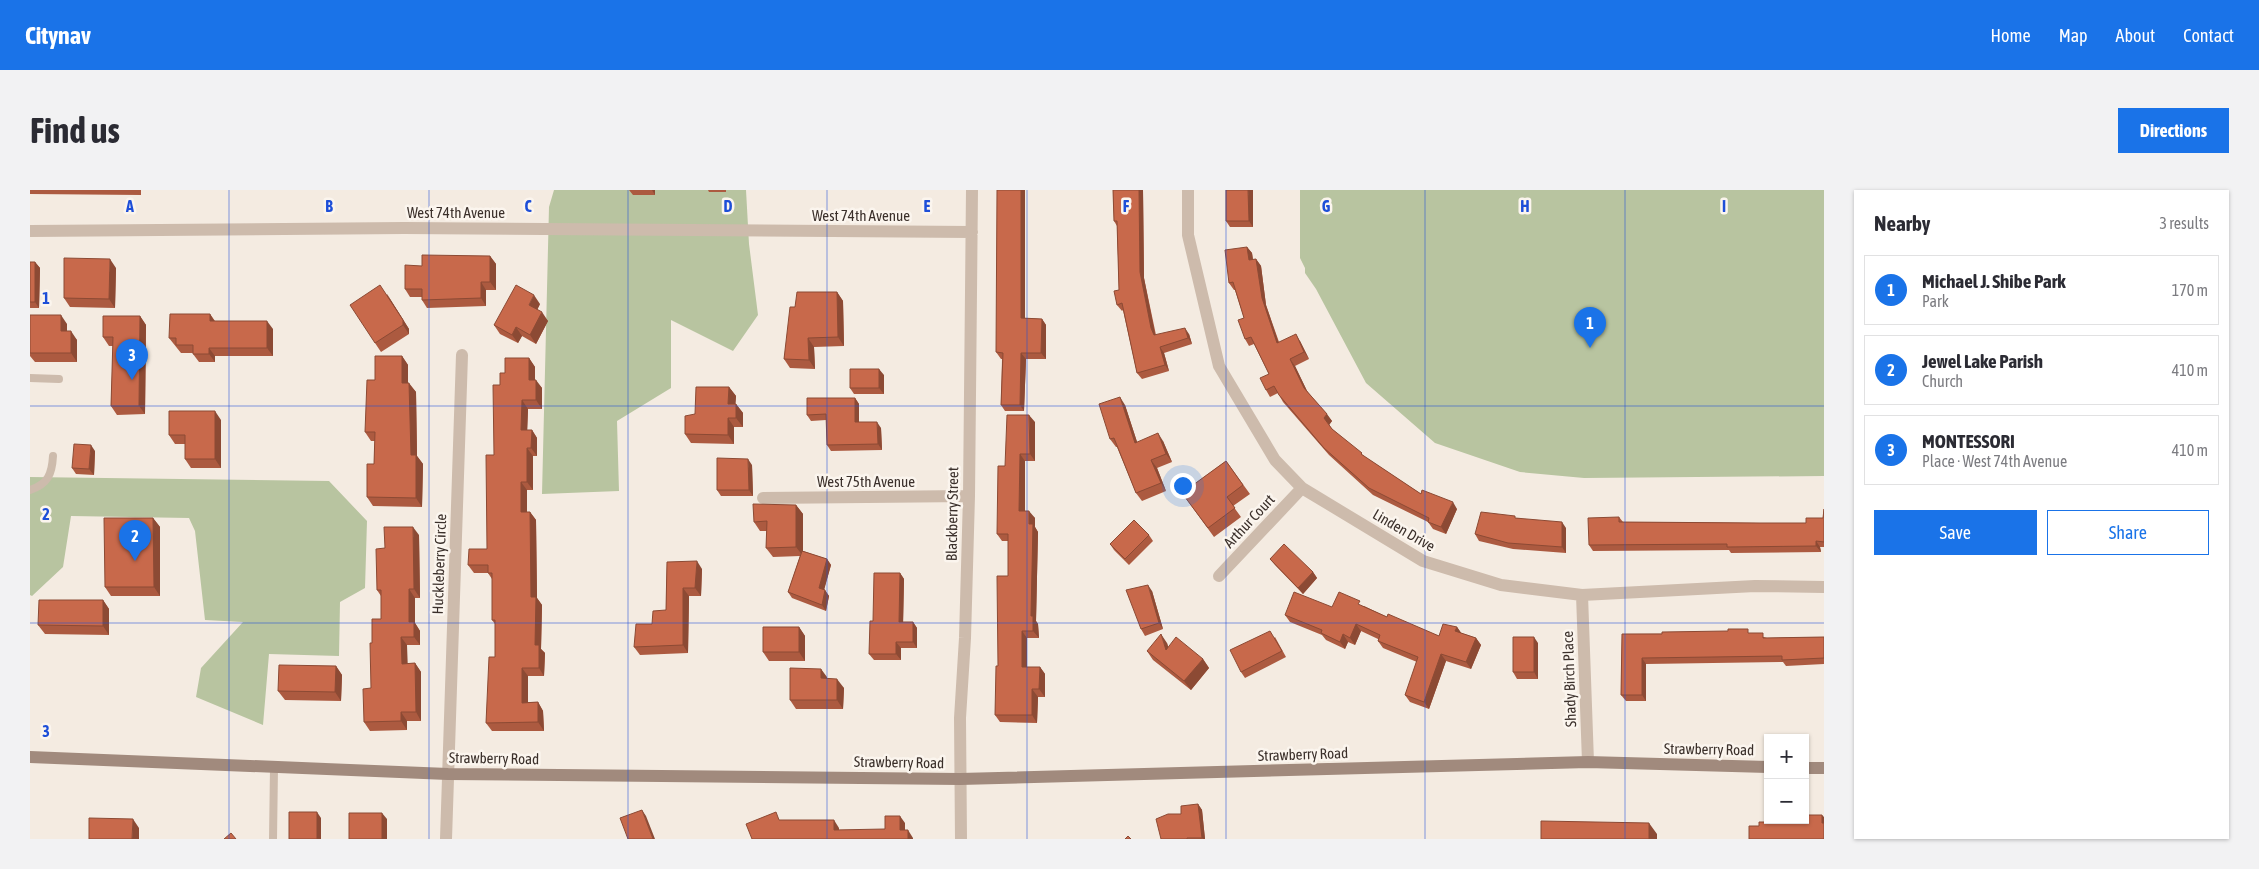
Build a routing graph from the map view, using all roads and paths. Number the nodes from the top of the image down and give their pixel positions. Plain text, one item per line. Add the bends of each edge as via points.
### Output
1 (972, 190) edge
2 (1188, 190) edge
3 (30, 231) edge
4 (972, 232) junction
5 (462, 355) dead end
6 (30, 378) edge
7 (59, 379) dead end
8 (53, 456) dead end
9 (1302, 488) junction
10 (30, 490) edge
11 (969, 496) junction
12 (763, 498) dead end
13 (1219, 576) dead end
14 (1824, 587) edge
15 (1582, 595) junction
16 (30, 757) edge
17 (1588, 762) junction
18 (1764, 767) edge
19 (274, 768) junction
20 (1809, 768) edge
21 (1824, 768) edge
22 (448, 774) junction
23 (960, 779) junction
24 (273, 839) edge
25 (446, 839) edge
26 (961, 839) edge

1 - 4 street, Blackberry Street
2 - 9 street, Linden Drive via 1188,234 1219,366 1275,460
3 - 4 street, West 74th Avenue via 414,228
4 - 11 street, Blackberry Street
5 - 22 street, Huckleberry Circle
6 - 7 lane
8 - 10 lane via 53,469 48,479 42,486
9 - 13 street, Arthur Court
9 - 15 street, Linden Drive via 1422,561 1501,585
11 - 12 street, West 75th Avenue
11 - 23 street, Blackberry Street
14 - 15 street, Linden Drive via 1755,586
15 - 17 street, Shady Birch Place
16 - 19 street, Strawberry Road
17 - 18 street, Strawberry Road
17 - 23 street, Strawberry Road
19 - 22 street, Strawberry Road
19 - 24 lane
20 - 21 street
22 - 23 street, Strawberry Road
22 - 25 street, Huckleberry Circle
23 - 26 street, Blackberry Street

